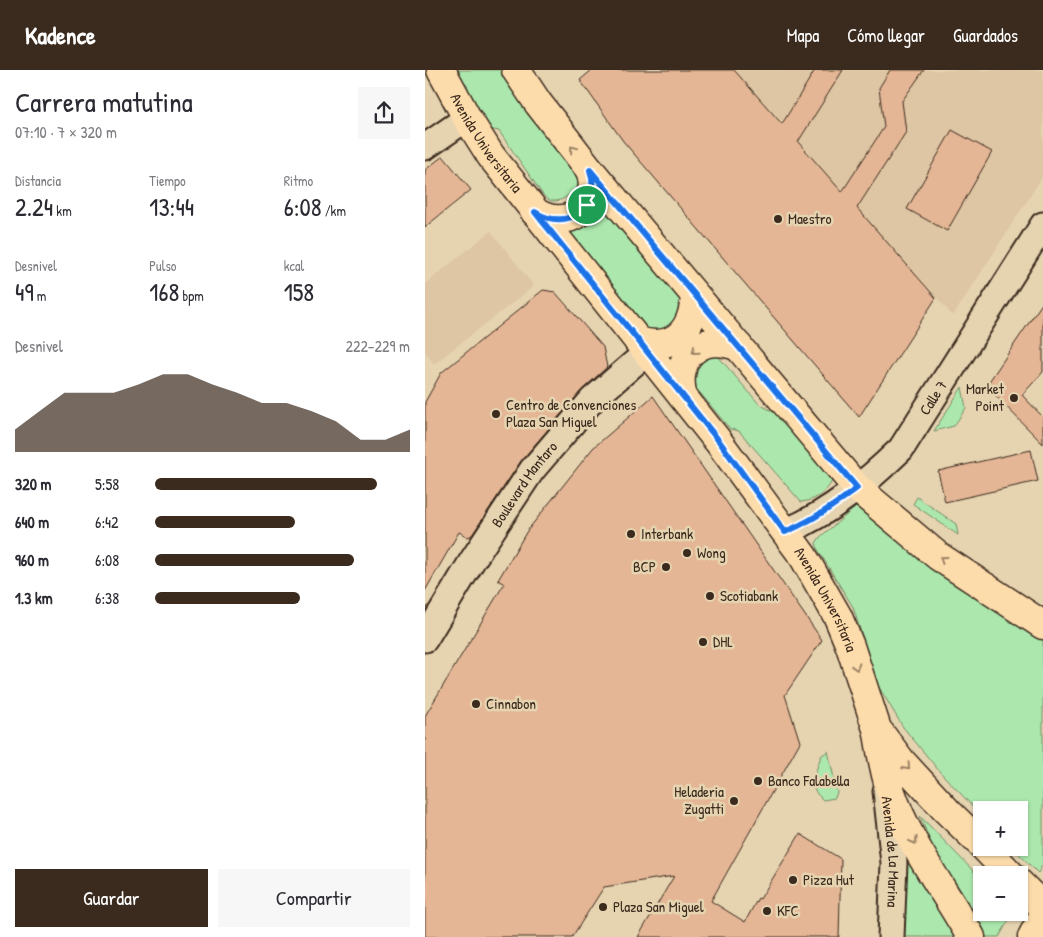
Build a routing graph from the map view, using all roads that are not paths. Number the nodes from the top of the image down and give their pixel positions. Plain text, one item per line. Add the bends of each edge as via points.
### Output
1 (441, 70) edge
2 (516, 70) edge
3 (425, 81) edge
4 (467, 118) junction
5 (425, 147) edge
6 (590, 170) junction
7 (535, 212) junction
8 (1043, 225) edge
9 (695, 297) junction
10 (644, 347) junction
11 (739, 347) junction
12 (683, 397) junction
13 (857, 488) junction
14 (785, 532) junction
15 (1031, 612) edge
16 (1043, 625) edge
17 (425, 639) edge
18 (877, 729) junction
19 (884, 768) junction
20 (973, 836) edge
21 (993, 856) edge
22 (1002, 866) edge
23 (1028, 892) edge
24 (1043, 907) edge
25 (1043, 916) edge
26 (891, 937) edge
27 (971, 937) edge
28 (1031, 937) edge

1 - 4 main road, Avenida Universitaria
6 -> 2 main road
3 - 4 main road via 444,102
4 - 5 street
4 - 7 main road, Avenida Universitaria via 491,156
6 - 7 main road via 591,198 582,210 570,218 555,220
6 - 9 main road
7 - 10 main road, Avenida Universitaria
8 - 13 street, Calle 7 via 901,450
9 - 10 main road via 689,325 680,336
9 - 11 main road
10 - 12 main road, Avenida Universitaria
10 - 17 street, Boulevard Mantaro via 639,360 591,400 532,470
11 -> 12 main road via 715,341 692,352 680,373
11 - 13 main road
12 - 14 main road, Avenida Universitaria
13 - 14 street, Calle 7 via 807,523
15 -> 13 main road via 938,556
14 -> 18 main road, Avenida Universitaria via 839,617
15 - 16 main road
18 - 19 main road
18 -> 20 main road, Avenida Universitaria via 901,761
19 - 26 street, Avenida de La Marina via 893,863
19 -> 27 main road via 906,826
21 - 22 main road
23 - 24 main road
25 - 28 main road

